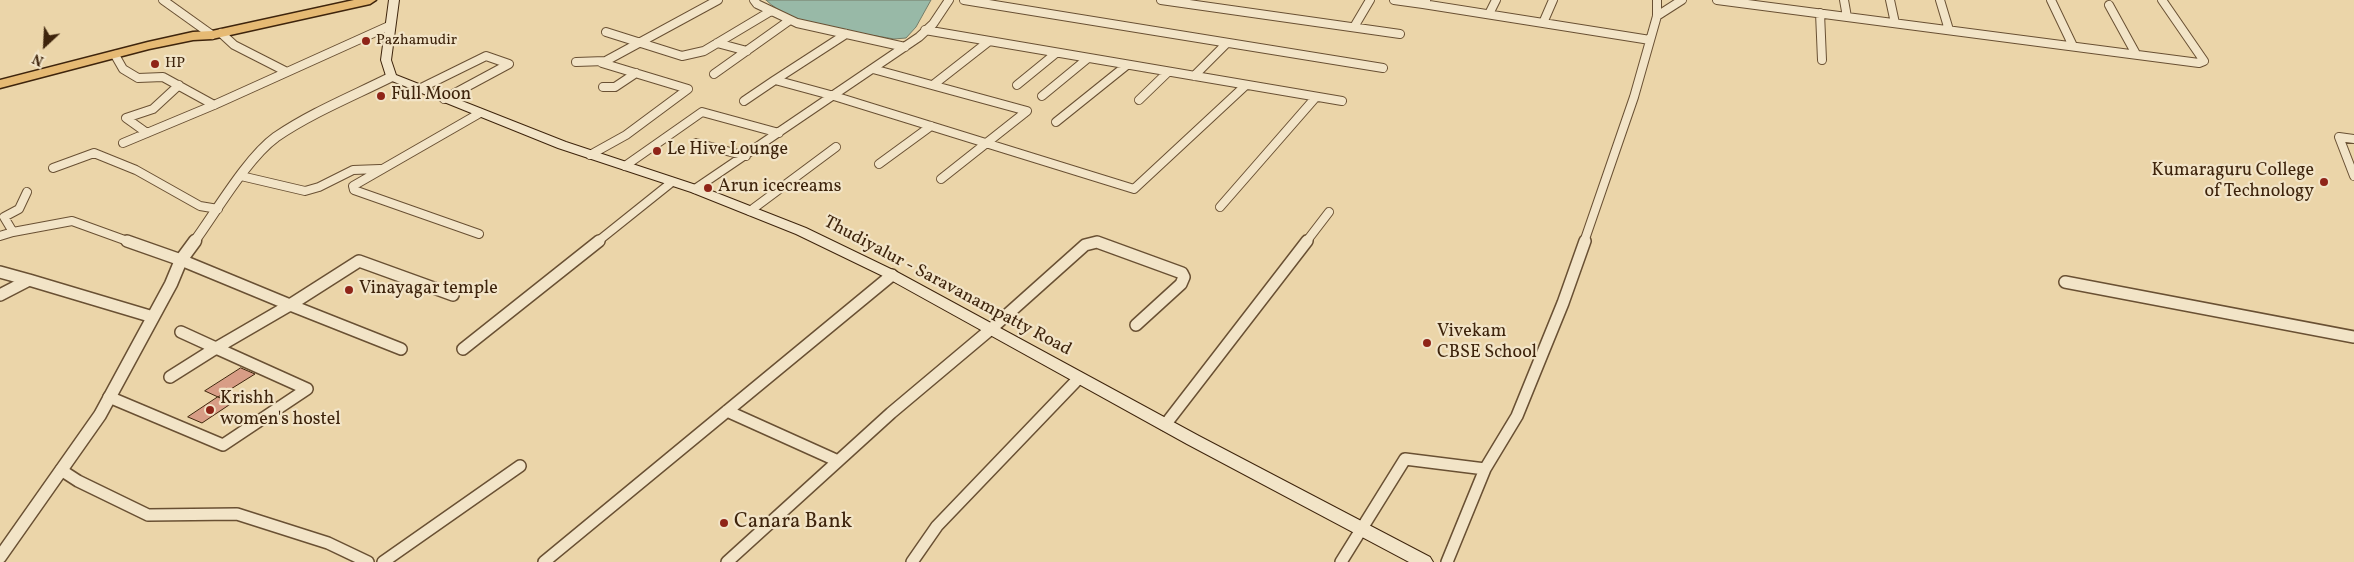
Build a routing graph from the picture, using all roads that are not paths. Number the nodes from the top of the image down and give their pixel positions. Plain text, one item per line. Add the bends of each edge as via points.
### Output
1 (163, 0) edge
2 (344, 0) edge
3 (370, 0) edge
4 (394, 0) edge
5 (718, 0) edge
6 (754, 0) edge
7 (949, 0) edge
8 (964, 0) edge
9 (1161, 0) edge
10 (1370, 0) edge
11 (1394, 0) edge
12 (1496, 0) edge
13 (1553, 0) edge
14 (1657, 0) edge
15 (1682, 0) edge
16 (1717, 0) edge
17 (1783, 0) edge
18 (1844, 0) edge
19 (1890, 0) edge
20 (1940, 0) edge
21 (2051, 0) edge
22 (2162, 0) edge
23 (1425, 2) edge
24 (2109, 5) dead end
25 (1785, 9) junction
26 (771, 11) junction
27 (1820, 13) junction
28 (1489, 14) junction
29 (1657, 16) junction
30 (1847, 17) junction
31 (790, 20) junction
32 (1543, 23) junction
33 (1895, 23) junction
34 (389, 26) junction
35 (1354, 27) junction
36 (925, 30) junction
37 (1949, 30) junction
38 (606, 32) dead end
39 (214, 33) junction
40 (846, 34) junction
41 (1400, 34) dead end
42 (1650, 40) junction
43 (640, 42) junction
44 (988, 42) junction
45 (717, 43) junction
46 (1227, 43) junction
47 (2072, 46) junction
48 (905, 47) junction
49 (747, 51) junction
50 (1056, 54) junction
51 (2136, 54) junction
52 (115, 55) junction
53 (1087, 59) junction
54 (1822, 60) dead end
55 (605, 61) junction
56 (576, 62) dead end
57 (1127, 65) junction
58 (1383, 68) dead end
59 (873, 69) junction
60 (287, 72) junction
61 (1168, 72) junction
62 (636, 73) junction
63 (714, 74) dead end
64 (1194, 76) junction
65 (391, 78) junction
66 (775, 80) junction
67 (0, 84) edge
68 (179, 85) junction
69 (933, 85) junction
70 (1018, 85) dead end
71 (1246, 85) junction
72 (603, 87) dead end
73 (419, 89) junction
74 (834, 96) junction
75 (1042, 96) dead end
76 (1316, 97) junction
77 (444, 99) junction
78 (1138, 100) dead end
79 (744, 101) dead end
80 (1342, 101) dead end
81 (214, 105) junction
82 (480, 113) junction
83 (1056, 122) dead end
84 (931, 126) junction
85 (147, 133) junction
86 (779, 133) junction
87 (2354, 138) edge
88 (123, 143) dead end
89 (696, 143) dead end
90 (986, 143) junction
91 (836, 147) dead end
92 (590, 155) junction
93 (746, 156) junction
94 (879, 164) dead end
95 (625, 166) junction
96 (53, 168) dead end
97 (381, 169) junction
98 (241, 176) junction
99 (2354, 176) edge
100 (941, 179) dead end
101 (672, 182) junction
102 (696, 189) junction
103 (28, 192) dead end
104 (1220, 207) dead end
105 (218, 209) junction
106 (750, 211) junction
107 (1329, 212) dead end
108 (14, 232) junction
109 (479, 234) dead end
110 (0, 236) edge
111 (181, 260) junction
112 (0, 272) edge
113 (892, 275) junction
114 (29, 280) junction
115 (2065, 282) dead end
116 (0, 295) edge
117 (453, 295) dead end
118 (290, 305) junction
119 (153, 317) junction
120 (1136, 325) dead end
121 (991, 329) junction
122 (181, 332) dead end
123 (2354, 337) edge
124 (216, 348) junction
125 (401, 349) dead end
126 (463, 349) dead end
127 (170, 377) dead end
128 (1079, 378) junction
129 (109, 398) junction
130 (727, 410) junction
131 (1165, 425) junction
132 (838, 461) junction
133 (520, 466) dead end
134 (62, 470) junction
135 (1485, 470) junction
136 (1361, 529) junction
137 (0, 557) edge
138 (368, 562) edge
139 (383, 562) edge
140 (544, 562) edge
141 (727, 562) edge
142 (912, 562) edge
143 (1341, 562) edge
144 (1424, 562) edge
145 (1447, 562) edge

1 - 39 street
2 - 39 highway
3 - 39 highway
4 - 34 main road
5 - 43 street
6 - 26 street
7 - 36 street
8 - 46 street
9 - 35 street
10 - 35 street
11 - 23 street
12 - 28 street
13 - 32 street
14 - 29 street
15 - 29 street
16 - 25 street
17 - 25 street
18 - 30 street
19 - 33 street
20 - 37 street
21 - 47 street
22 - 51 street via 2204,61 2199,63
23 - 28 street
24 - 51 street
25 - 27 street
26 - 31 street
26 - 45 street
27 - 30 street
27 - 54 street
28 - 32 street
29 - 42 street
30 - 33 street
31 - 40 street
31 - 49 street
32 - 42 street
33 - 37 street
34 - 60 street
34 - 65 main road via 386,60
35 - 41 street
36 - 44 street
36 - 48 street
37 - 47 street
38 - 43 street
39 - 52 highway
39 - 60 street
40 - 48 street
40 - 66 street
42 - 135 street via 1634,97 1563,303 1517,416
43 - 45 street via 682,56 704,51
43 - 55 street
44 - 50 street
44 - 69 street
45 - 49 street
46 - 58 street
46 - 64 street
47 - 51 street
48 - 59 street
49 - 63 street
50 - 53 street
50 - 70 street
52 - 67 highway
52 - 68 street via 123,69 138,78 163,77
53 - 57 street
53 - 75 street
55 - 56 street
55 - 62 street via 602,63
57 - 61 street
57 - 83 street
59 - 69 street
59 - 74 street
60 - 81 street
61 - 64 street
61 - 78 street
62 - 72 street via 615,87
62 - 92 street via 688,89 626,136
64 - 71 street
65 - 73 main road, Thudiyalur - Saravanampatty Road
65 - 98 street via 275,138
66 - 74 street
66 - 79 street
68 - 81 street
68 - 85 street via 153,108 126,118
69 - 90 street via 1027,111
71 - 76 street
71 - 90 street via 1134,189
73 - 77 main road, Thudiyalur - Saravanampatty Road
73 - 77 street via 486,56 509,64
74 - 84 street
74 - 86 street
76 - 80 street
76 - 104 street
77 - 82 main road, Thudiyalur - Saravanampatty Road
81 - 85 street
82 - 92 main road, Thudiyalur - Saravanampatty Road
82 - 97 street
84 - 90 street
84 - 94 street
85 - 88 street
86 - 93 street
86 - 95 street via 702,112
87 - 99 street via 2339,137
89 - 93 street
90 - 100 street
91 - 106 street
92 - 95 main road, Thudiyalur - Saravanampatty Road
93 - 102 street
95 - 101 main road, Thudiyalur - Saravanampatty Road
96 - 105 street via 94,153 136,170 200,206
97 - 98 street via 352,170 305,191
97 - 109 street via 353,186 354,190
98 - 105 street
101 - 102 main road, Thudiyalur - Saravanampatty Road
101 - 126 street
102 - 106 main road, Thudiyalur - Saravanampatty Road
103 - 108 street via 19,209 4,217
105 - 111 street
106 - 113 main road, Thudiyalur - Saravanampatty Road via 801,231
107 - 131 street
108 - 110 street
108 - 111 street via 72,222
111 - 118 street
111 - 119 street
112 - 114 street
113 - 121 main road, Thudiyalur - Saravanampatty Road
113 - 130 street
114 - 116 street
114 - 119 street
115 - 123 street
117 - 118 street via 360,261
118 - 124 street
118 - 125 street
119 - 129 street
120 - 121 street via 1181,284 1184,277 1182,273 1097,242 1085,245
121 - 128 main road, Thudiyalur - Saravanampatty Road
121 - 132 street
122 - 124 street
124 - 127 street
124 - 129 street via 307,389 223,445
128 - 131 main road, Thudiyalur - Saravanampatty Road
128 - 142 street via 937,526
129 - 134 street
130 - 132 street
130 - 140 street
131 - 136 main road, Thudiyalur - Saravanampatty Road
132 - 141 street
133 - 139 street
134 - 137 street
134 - 138 street via 148,515 237,514 328,542
135 - 136 street via 1405,459
135 - 145 street
136 - 143 street
136 - 144 main road, Thudiyalur - Saravanampatty Road

